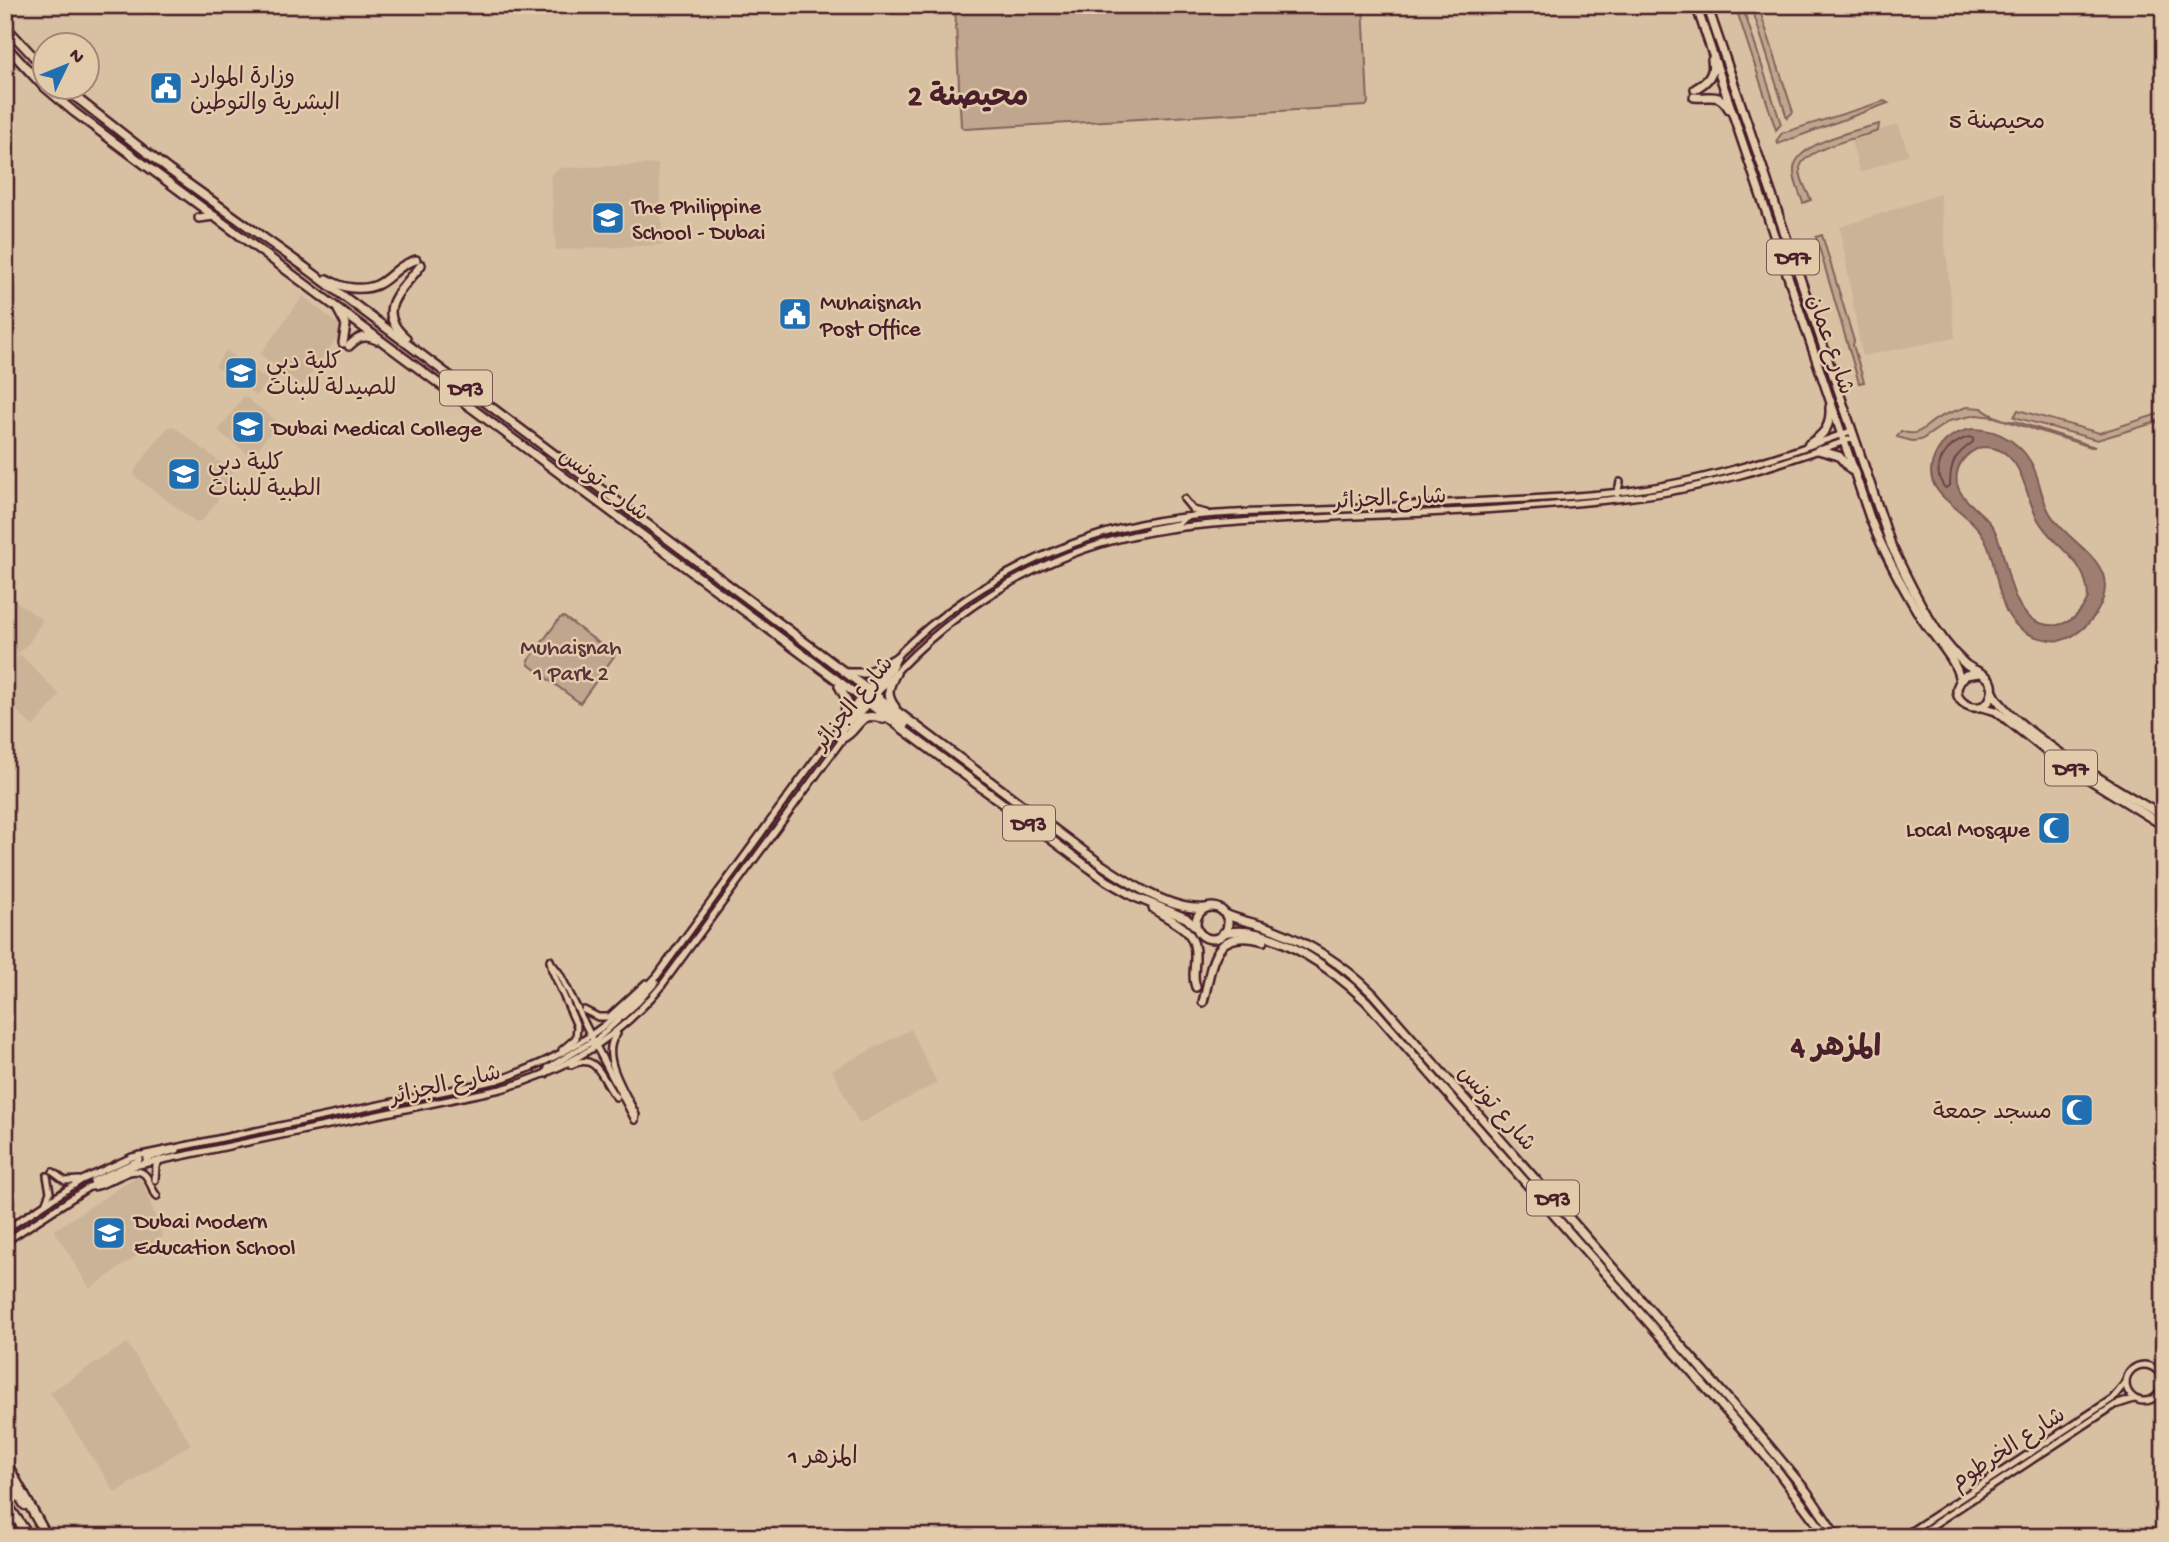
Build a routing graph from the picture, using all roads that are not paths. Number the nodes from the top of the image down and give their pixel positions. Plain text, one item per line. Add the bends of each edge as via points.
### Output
1 (1696, 5) edge
2 (1707, 5) edge
3 (6, 26) edge
4 (5, 45) edge
5 (1713, 53) junction
6 (32, 55) edge
7 (1722, 81) junction
8 (82, 102) edge
9 (1734, 115) junction
10 (1756, 146) junction
11 (214, 216) junction
12 (200, 218) dead end
13 (306, 268) junction
14 (331, 302) junction
15 (390, 346) junction
16 (454, 379) junction
17 (1824, 380) junction
18 (1829, 396) junction
19 (1848, 436) junction
20 (1809, 444) junction
21 (1818, 450) junction
22 (1855, 476) junction
23 (1620, 482) dead end
24 (1618, 492) junction
25 (1184, 499) dead end
26 (1524, 506) junction
27 (1212, 515) junction
28 (1185, 517) junction
29 (1135, 535) junction
30 (895, 658) junction
31 (843, 672) junction
32 (896, 673) junction
33 (1979, 673) junction
34 (830, 675) junction
35 (1960, 681) junction
36 (1993, 690) junction
37 (867, 697) junction
38 (1981, 706) junction
39 (899, 714) junction
40 (843, 722) junction
41 (894, 723) junction
42 (929, 736) junction
43 (842, 739) junction
44 (818, 757) junction
45 (811, 758) dead end
46 (2164, 817) edge
47 (783, 821) junction
48 (2164, 826) edge
49 (782, 831) dead end
50 (1152, 905) junction
51 (1206, 908) junction
52 (1225, 914) junction
53 (686, 925) dead end
54 (1197, 928) junction
55 (1223, 933) junction
56 (685, 936) junction
57 (1283, 944) junction
58 (657, 976) junction
59 (1196, 987) dead end
60 (1203, 1002) dead end
61 (584, 1010) dead end
62 (635, 1015) junction
63 (594, 1042) junction
64 (542, 1064) junction
65 (546, 1074) junction
66 (616, 1097) dead end
67 (435, 1104) junction
68 (426, 1113) dead end
69 (297, 1118) dead end
70 (303, 1122) junction
71 (189, 1144) junction
72 (139, 1155) junction
73 (160, 1160) junction
74 (145, 1163) junction
75 (82, 1180) junction
76 (155, 1180) dead end
77 (89, 1187) junction
78 (80, 1193) junction
79 (156, 1196) dead end
80 (44, 1204) junction
81 (7, 1228) edge
82 (5, 1242) edge
83 (2162, 1365) edge
84 (2152, 1367) junction
85 (2126, 1382) junction
86 (2163, 1382) edge
87 (2134, 1399) junction
88 (5, 1461) edge
89 (5, 1475) edge
90 (5, 1501) edge
91 (5, 1507) edge
92 (27, 1534) edge
93 (1825, 1535) edge
94 (46, 1537) edge
95 (1838, 1537) edge
96 (1902, 1537) edge
97 (1915, 1537) edge

1 - 5 main road, شارع عمان / D97
2 - 10 main road, شارع عمان / D97
3 - 6 main road
4 - 11 main road, شارع تونس / D93 via 74,112
5 - 7 main road, شارع عمان / D97
5 - 9 main road via 1710,77 1694,93 1718,97
7 - 9 main road, شارع عمان / D97
7 - 10 main road via 1729,83 1744,128
8 - 13 main road, شارع تونس / D93
9 - 17 main road, شارع عمان / D97
10 - 19 main road, شارع عمان / D97
11 - 12 main road
11 - 14 main road, شارع تونس / D93
13 - 16 main road, شارع تونس / D93
13 - 16 main road via 339,286 366,289 405,264 419,262 395,296 394,324
14 - 15 main road, شارع تونس / D93
14 - 15 main road via 346,324 346,344 368,337
15 - 34 main road, شارع تونس / D93
16 - 31 main road, شارع تونس / D93
17 - 18 main road, شارع عمان / D97
17 - 19 main road
18 - 19 main road, شارع عمان / D97
18 - 20 main road via 1828,427
19 - 20 main road, شارع الجزائر
19 - 21 main road, شارع الجزائر
19 - 22 main road, شارع عمان / D97
19 - 33 main road, شارع عمان / D97 via 1891,545 1918,599 1962,661
20 - 24 main road, شارع الجزائر via 1713,475
21 - 22 main road via 1839,456
21 - 26 main road, شارع الجزائر via 1686,489
22 - 35 main road, شارع عمان / D97 via 1893,569 1955,665
23 - 24 main road
24 - 26 main road
24 - 27 main road, شارع الجزائر
25 - 27 main road via 1193,510
26 - 29 main road, شارع الجزائر via 1242,522
27 - 28 main road, شارع الجزائر
28 - 29 main road via 1178,524
28 - 30 main road, شارع الجزائر via 1118,530 1037,559 943,615
29 - 32 main road, شارع الجزائر via 1062,558 997,590 942,629
30 - 31 main road via 867,673
30 - 37 main road
31 - 37 main road, شارع تونس / D93
32 - 37 main road, شارع الجزائر
32 - 39 main road via 888,694
33 - 35 main road
33 - 36 main road
34 - 37 main road, شارع تونس / D93
34 - 40 main road via 846,697
35 - 38 main road via 1957,690 1962,701
36 - 38 main road
36 - 46 main road, D97 via 2001,704 2053,747
37 - 39 main road, شارع تونس / D93
37 - 40 main road, شارع الجزائر
37 - 41 main road, شارع تونس / D93
37 - 42 main road
37 - 43 main road via 841,731
38 - 48 main road, D97 via 1999,713 2055,758
39 - 42 main road, شارع تونس / D93
40 - 44 main road, شارع الجزائر
41 - 43 main road via 868,716
41 - 50 main road, شارع تونس / D93 via 1091,870
42 - 51 main road, شارع تونس / D93 via 1124,879 1184,906
43 - 47 main road, شارع الجزائر
44 - 45 main road
44 - 56 main road, شارع الجزائر
47 - 49 main road
47 - 62 main road, شارع الجزائر via 672,977
50 - 54 main road, شارع تونس / D93 via 1186,918
50 - 59 main road via 1184,926 1193,942
51 - 52 main road
51 - 54 main road via 1196,918
52 - 55 main road
52 - 95 main road, شارع تونس / D93 via 1307,945 1367,988 1774,1451
53 - 56 main road
54 - 55 main road via 1209,938
55 - 57 main road, شارع تونس / D93 via 1248,932
56 - 58 main road, شارع الجزائر
57 - 60 main road via 1241,937 1220,948 1213,958
57 - 93 main road, شارع تونس / D93 via 1325,967 1367,1002 1756,1445
58 - 61 main road via 609,1017
58 - 63 main road, شارع الجزائر
62 - 63 main road, شارع الجزائر
62 - 63 main road via 613,1039 609,1051 635,1120
63 - 64 main road, شارع الجزائر
63 - 64 main road via 550,960 578,1030 572,1044
63 - 65 main road, شارع الجزائر
64 - 70 main road, شارع الجزائر via 432,1096
65 - 66 main road via 580,1062 592,1064
65 - 67 main road, شارع الجزائر
67 - 68 main road
67 - 73 main road, شارع الجزائر
69 - 70 main road
70 - 71 main road, شارع الجزائر
71 - 72 main road, شارع الجزائر
71 - 74 main road via 148,1157
72 - 75 main road, شارع الجزائر
72 - 78 main road via 139,1160 97,1178
73 - 74 main road, شارع الجزائر
73 - 76 main road
74 - 77 main road, شارع الجزائر
75 - 80 main road, شارع الجزائر
75 - 80 main road via 67,1182 50,1174 50,1192
77 - 78 main road, شارع الجزائر
77 - 79 main road via 137,1171 145,1175
78 - 82 main road, شارع الجزائر
80 - 81 main road, شارع الجزائر
83 - 84 main road
84 - 85 main road via 2136,1367
84 - 86 main road
85 - 87 main road
85 - 96 main road, شارع الخرطوم via 2112,1399
86 - 87 main road via 2150,1400
87 - 97 main road, شارع الخرطوم via 2115,1405
88 - 94 highway
89 - 94 highway
90 - 92 highway
91 - 92 highway

